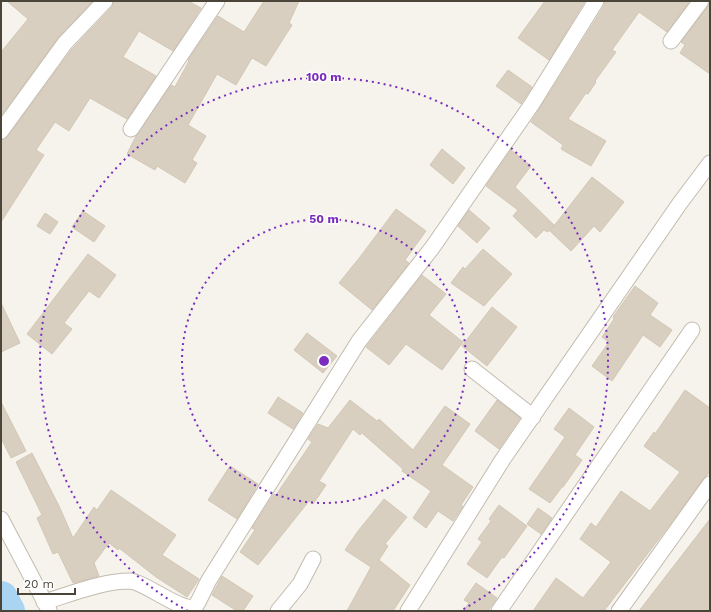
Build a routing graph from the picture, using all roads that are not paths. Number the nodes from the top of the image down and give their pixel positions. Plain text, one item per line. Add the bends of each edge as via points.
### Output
1 (105, 1) edge
2 (217, 1) edge
3 (596, 1) edge
4 (701, 1) edge
5 (671, 41) dead end
6 (131, 129) dead end
7 (1, 131) edge
8 (710, 162) edge
9 (692, 330) dead end
10 (472, 369) dead end
11 (533, 417) junction
12 (710, 484) edge
13 (1, 519) edge
14 (313, 559) dead end
15 (47, 606) edge
16 (278, 611) edge
17 (408, 611) edge
18 (499, 611) edge
19 (619, 611) edge

1 - 7 street via 65,43
2 - 6 street
3 - 15 street via 532,104 432,248 359,341 194,607 189,610 177,608 132,581 112,582
4 - 5 street
8 - 11 street
9 - 18 street
10 - 11 street
11 - 17 street via 503,459
12 - 19 street
13 - 15 street
14 - 16 street via 300,584

